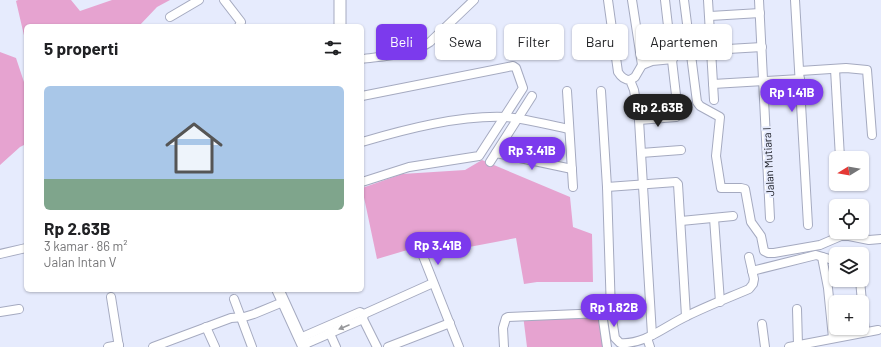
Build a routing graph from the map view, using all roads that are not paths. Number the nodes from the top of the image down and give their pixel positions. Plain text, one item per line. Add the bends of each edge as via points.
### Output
1 (199, 0) edge
2 (224, 0) edge
3 (340, 0) edge
4 (474, 0) edge
5 (608, 0) edge
6 (632, 0) edge
7 (665, 0) edge
8 (684, 0) edge
9 (708, 0) edge
10 (759, 0) edge
11 (795, 0) edge
12 (760, 13) junction
13 (710, 16) junction
14 (170, 17) dead end
15 (240, 24) edge
16 (340, 24) edge
17 (668, 24) edge
18 (710, 24) edge
19 (762, 47) junction
20 (732, 49) edge
21 (364, 59) edge
22 (673, 60) joint
23 (713, 60) edge
24 (642, 65) junction
25 (835, 69) junction
26 (800, 75) junction
27 (630, 80) junction
28 (764, 81) junction
29 (714, 84) junction
30 (567, 91) dead end
31 (601, 91) dead end
32 (676, 95) dead end
33 (364, 96) edge
34 (532, 96) dead end
35 (714, 100) dead end
36 (676, 117) dead end
37 (511, 118) junction
38 (639, 120) junction
39 (570, 129) junction
40 (872, 135) dead end
41 (364, 141) edge
42 (681, 150) dead end
43 (840, 151) edge
44 (496, 153) junction
45 (641, 153) junction
46 (490, 162) dead end
47 (572, 169) junction
48 (364, 181) edge
49 (642, 185) junction
50 (573, 187) dead end
51 (607, 187) junction
52 (733, 216) dead end
53 (714, 218) junction
54 (770, 218) dead end
55 (681, 221) junction
56 (808, 225) dead end
57 (881, 239) edge
58 (24, 248) edge
59 (0, 254) edge
60 (423, 256) dead end
61 (750, 257) dead end
62 (822, 257) junction
63 (829, 259) edge
64 (752, 271) junction
65 (433, 283) junction
66 (279, 292) edge
67 (111, 297) dead end
68 (234, 300) dead end
69 (283, 302) junction
70 (720, 302) junction
71 (19, 309) dead end
72 (797, 310) dead end
73 (0, 312) edge
74 (363, 316) junction
75 (686, 316) junction
76 (241, 317) junction
77 (450, 323) junction
78 (762, 324) dead end
79 (206, 327) junction
80 (328, 329) junction
81 (878, 330) dead end
82 (869, 331) edge
83 (848, 335) edge
84 (649, 336) junction
85 (833, 338) junction
86 (175, 339) junction
87 (302, 343) edge
88 (798, 345) junction
89 (119, 346) edge
90 (108, 347) edge
91 (153, 347) edge
92 (178, 347) edge
93 (215, 347) edge
94 (252, 347) edge
95 (336, 347) edge
96 (378, 347) edge
97 (388, 347) edge
98 (460, 347) edge
99 (504, 347) edge
100 (607, 347) edge
101 (650, 347) edge
102 (765, 347) edge
103 (789, 347) edge

1 - 14 street
2 - 15 street
3 - 16 main road
4 - 21 street via 424,46 396,54
5 - 27 street via 618,72 625,80
6 - 24 street
7 - 17 street
8 - 57 street via 697,102 720,116 716,156 721,188 745,190 751,222 761,236 764,251 774,253 820,244 841,236
9 - 13 street
10 - 12 street, Jalan Mutiara I
11 - 26 street
12 - 13 street
12 - 19 street, Jalan Mutiara I
13 - 18 street
19 - 20 street
19 - 28 street, Jalan Mutiara I
22 - 24 street via 652,61
22 - 32 street
23 - 29 street
24 - 27 street via 635,77
25 - 26 street
25 - 40 street via 867,70
25 - 43 street
26 - 28 street
26 - 56 street
27 - 38 street
28 - 29 street
28 - 54 street, Jalan Mutiara I
29 - 35 street
30 - 39 street
31 - 51 street
33 - 37 street via 513,66 523,88
34 - 37 street
36 - 38 street
37 - 39 street
37 - 41 street via 459,120 400,130
37 - 44 street
37 - 48 street via 479,156 409,167
38 - 45 street
39 - 47 street
42 - 45 street
44 - 46 street
44 - 47 street
45 - 49 street
47 - 50 street
49 - 51 street
49 - 55 street via 676,182 679,187
49 - 84 street
51 - 84 street via 611,312 615,338 620,343 627,344
52 - 53 street
53 - 55 street
53 - 70 street
55 - 75 street
58 - 59 street
60 - 65 street
61 - 64 street
62 - 63 street
62 - 64 street via 809,256
62 - 85 street
64 - 70 street via 753,284 749,289
65 - 74 street
65 - 77 street
66 - 69 main road
67 - 89 street
68 - 76 street
69 - 76 street
69 - 87 main road
70 - 75 street
71 - 73 street
72 - 88 street
74 - 80 street
74 - 96 street
75 - 84 street
76 - 79 street
76 - 94 street
77 - 97 street
77 - 98 street
78 - 102 street
79 - 86 street
79 - 93 street
80 - 87 street
80 - 95 street
81 - 82 street
83 - 85 street
84 - 101 street
85 - 88 street
86 - 91 street
86 - 92 street
88 - 103 street
89 - 90 street
99 - 100 street via 503,328 508,317 602,313

